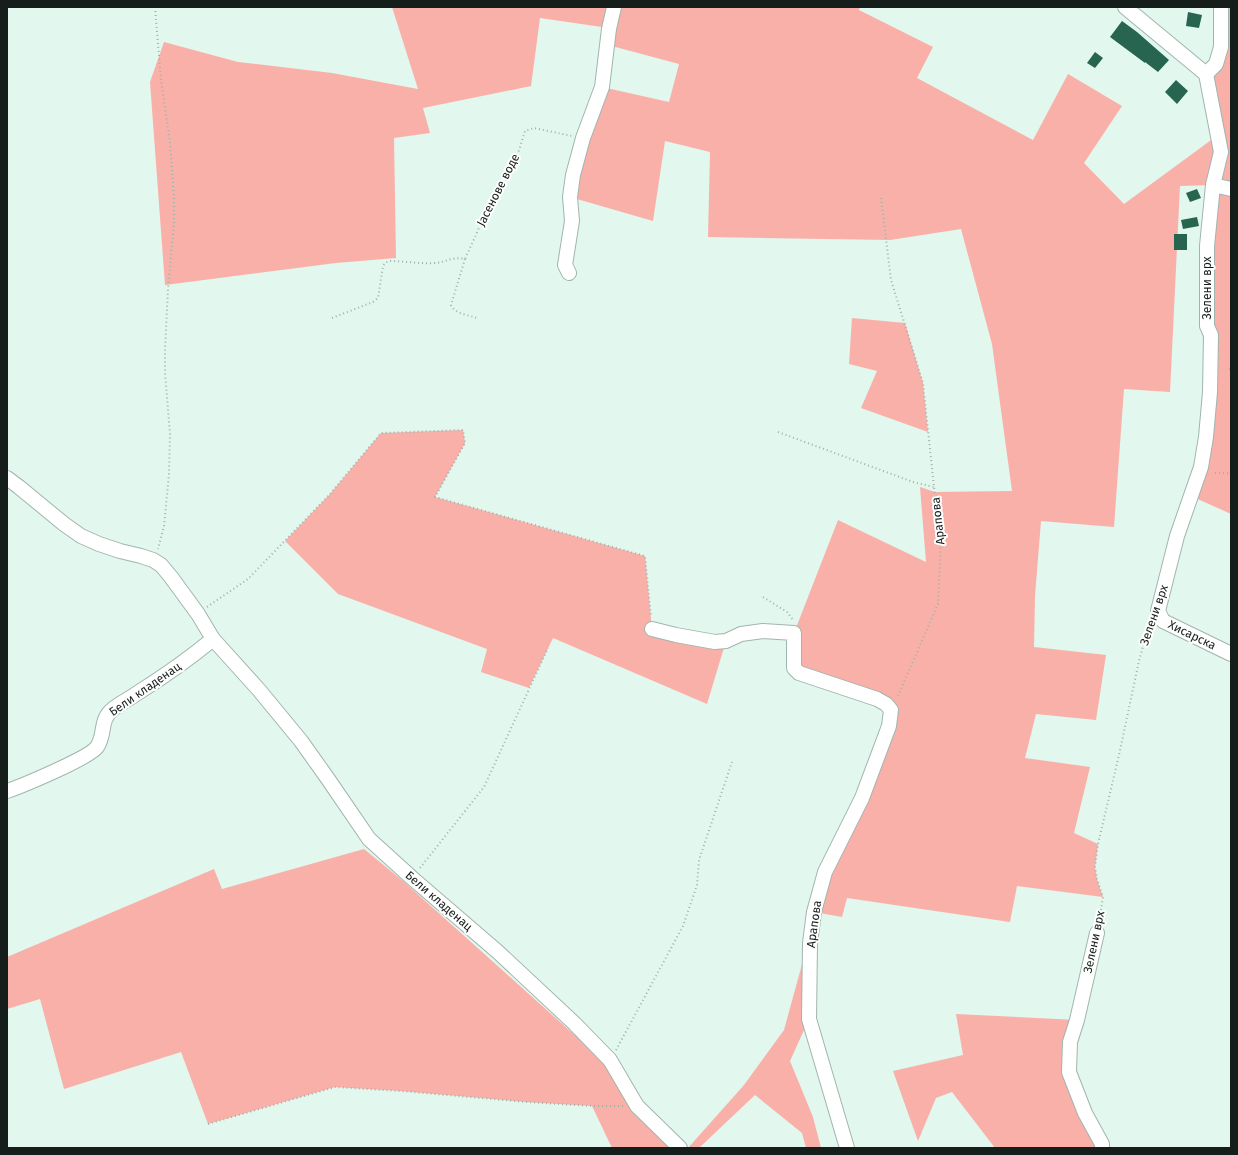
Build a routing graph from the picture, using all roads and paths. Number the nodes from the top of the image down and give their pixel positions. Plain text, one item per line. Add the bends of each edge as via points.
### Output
1 (155, 7) edge
2 (614, 7) edge
3 (1125, 7) edge
4 (1221, 7) edge
5 (1206, 74) junction
6 (583, 138) junction
7 (1213, 185) junction
8 (1231, 189) edge
9 (880, 198) dead end
10 (465, 259) junction
11 (569, 273) dead end
12 (332, 318) dead end
13 (477, 318) dead end
14 (778, 432) dead end
15 (1215, 473) dead end
16 (1231, 473) edge
17 (7, 478) edge
18 (934, 487) junction
19 (153, 560) junction
20 (763, 597) dead end
21 (1158, 611) junction
22 (198, 614) junction
23 (652, 629) joint
24 (794, 633) junction
25 (213, 640) junction
26 (548, 648) dead end
27 (1231, 654) edge
28 (891, 710) junction
29 (732, 762) dead end
30 (7, 791) edge
31 (412, 878) junction
32 (1097, 933) joint
33 (610, 1060) junction
34 (637, 1106) junction
35 (208, 1124) dead end
36 (680, 1148) edge
37 (847, 1148) edge
38 (1102, 1148) edge

1 - 19 path via 160,80 170,142 174,223 165,350 170,434 169,468 164,526
2 - 6 street via 602,87
3 - 5 street
4 - 5 street via 1221,47 1216,64
5 - 7 street, Зелени врх via 1221,152
6 - 10 path, Јасенове воде via 534,128 525,131 515,163 484,217
6 - 11 street via 570,197 572,221 565,265
7 - 8 street
7 - 21 street, Зелени врх via 1207,246 1207,326 1211,335 1206,437 1201,467 1177,536
9 - 18 path via 891,280 923,383
10 - 12 path via 435,263 389,261 383,266 378,298
10 - 13 path, Јасенове воде via 451,305 456,312
14 - 18 path, Арапова via 913,482
15 - 16 path
17 - 19 street, Бели кладенац via 82,536 120,552
18 - 28 path, Арапова via 941,539 938,604
19 - 22 street, Бели кладенац via 171,576
20 - 24 path via 787,612 795,626
21 - 27 street, Хисарска via 1163,621
21 - 32 path, Зелени врх via 1147,632 1139,661 1098,844 1097,879 1104,897
22 - 23 path via 248,579 330,494 381,433 463,430 465,443 435,497 645,556
22 - 25 street, Бели кладенац
23 - 24 street via 715,642 763,631
24 - 28 street via 794,668 799,673 876,699
25 - 30 street, Бели кладенац via 107,714 99,743 87,755
25 - 31 street, Бели кладенац via 301,741 370,839
26 - 31 path via 484,787
28 - 37 street, Арапова via 889,726 862,798 823,878 814,912 810,942 809,1019
29 - 33 path via 699,860 697,885 683,926
31 - 33 street, Бели кладенац via 498,952
32 - 38 street, Зелени врх via 1070,1042 1069,1072
33 - 34 street, Бели кладенац
34 - 35 path via 533,1103 335,1087
34 - 36 street, Бели кладенац

